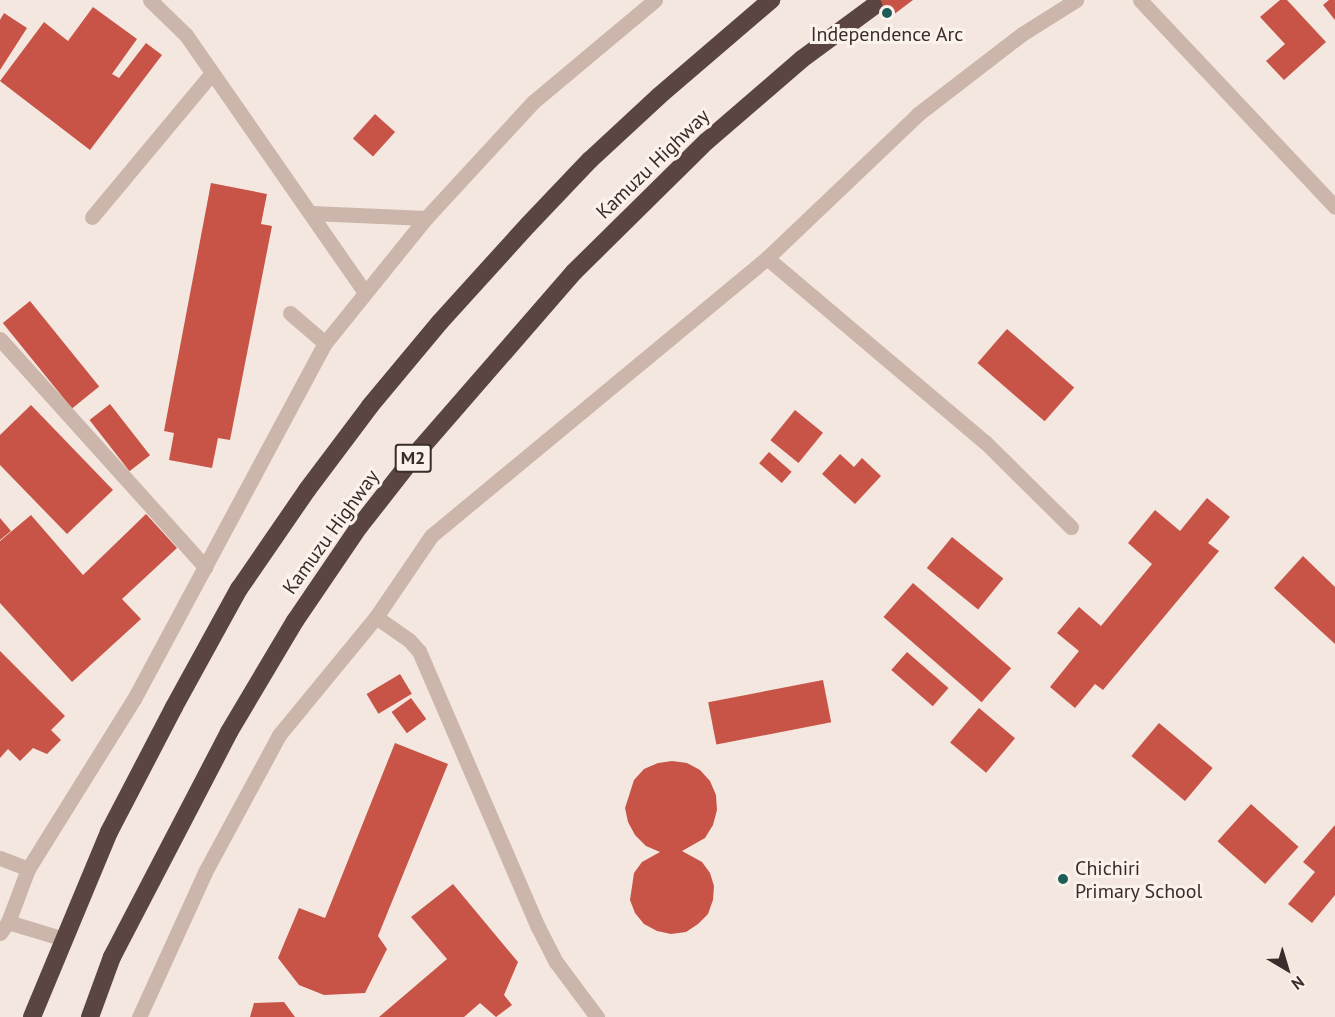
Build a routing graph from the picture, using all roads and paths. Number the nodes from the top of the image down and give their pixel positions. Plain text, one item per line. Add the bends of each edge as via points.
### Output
1 (150, 0) edge
2 (655, 0) edge
3 (771, 0) edge
4 (1076, 0) edge
5 (1140, 0) edge
6 (874, 6) dead end
7 (211, 74) junction
8 (1335, 207) edge
9 (311, 213) junction
10 (92, 217) dead end
11 (426, 218) junction
12 (767, 258) junction
13 (364, 293) junction
14 (290, 313) dead end
15 (0, 339) edge
16 (325, 343) junction
17 (1071, 527) dead end
18 (205, 567) junction
19 (376, 617) junction
20 (0, 858) edge
21 (28, 869) junction
22 (4, 928) edge
23 (64, 939) junction
24 (32, 1017) edge
25 (90, 1017) edge
26 (139, 1017) edge
27 (597, 1017) edge

1 - 7 street via 186,35
2 - 11 street via 533,102
3 - 23 highway via 590,160 440,322 370,406 239,589 109,832
4 - 12 street via 1022,34 918,114
5 - 8 street
6 - 25 highway, Kamuzu Highway / M2 via 802,59 707,141 581,264 478,381 359,527 295,621 229,732 112,957
7 - 9 street
7 - 10 street
9 - 11 street
9 - 13 street
11 - 13 street
12 - 17 street via 985,442
12 - 19 street via 431,536
13 - 16 street
14 - 16 street
15 - 18 street
16 - 18 street
18 - 21 street via 134,699
19 - 26 street via 279,735 205,872
19 - 27 street via 419,651 538,927 556,962
20 - 21 street
21 - 22 street
22 - 23 street
23 - 24 highway

